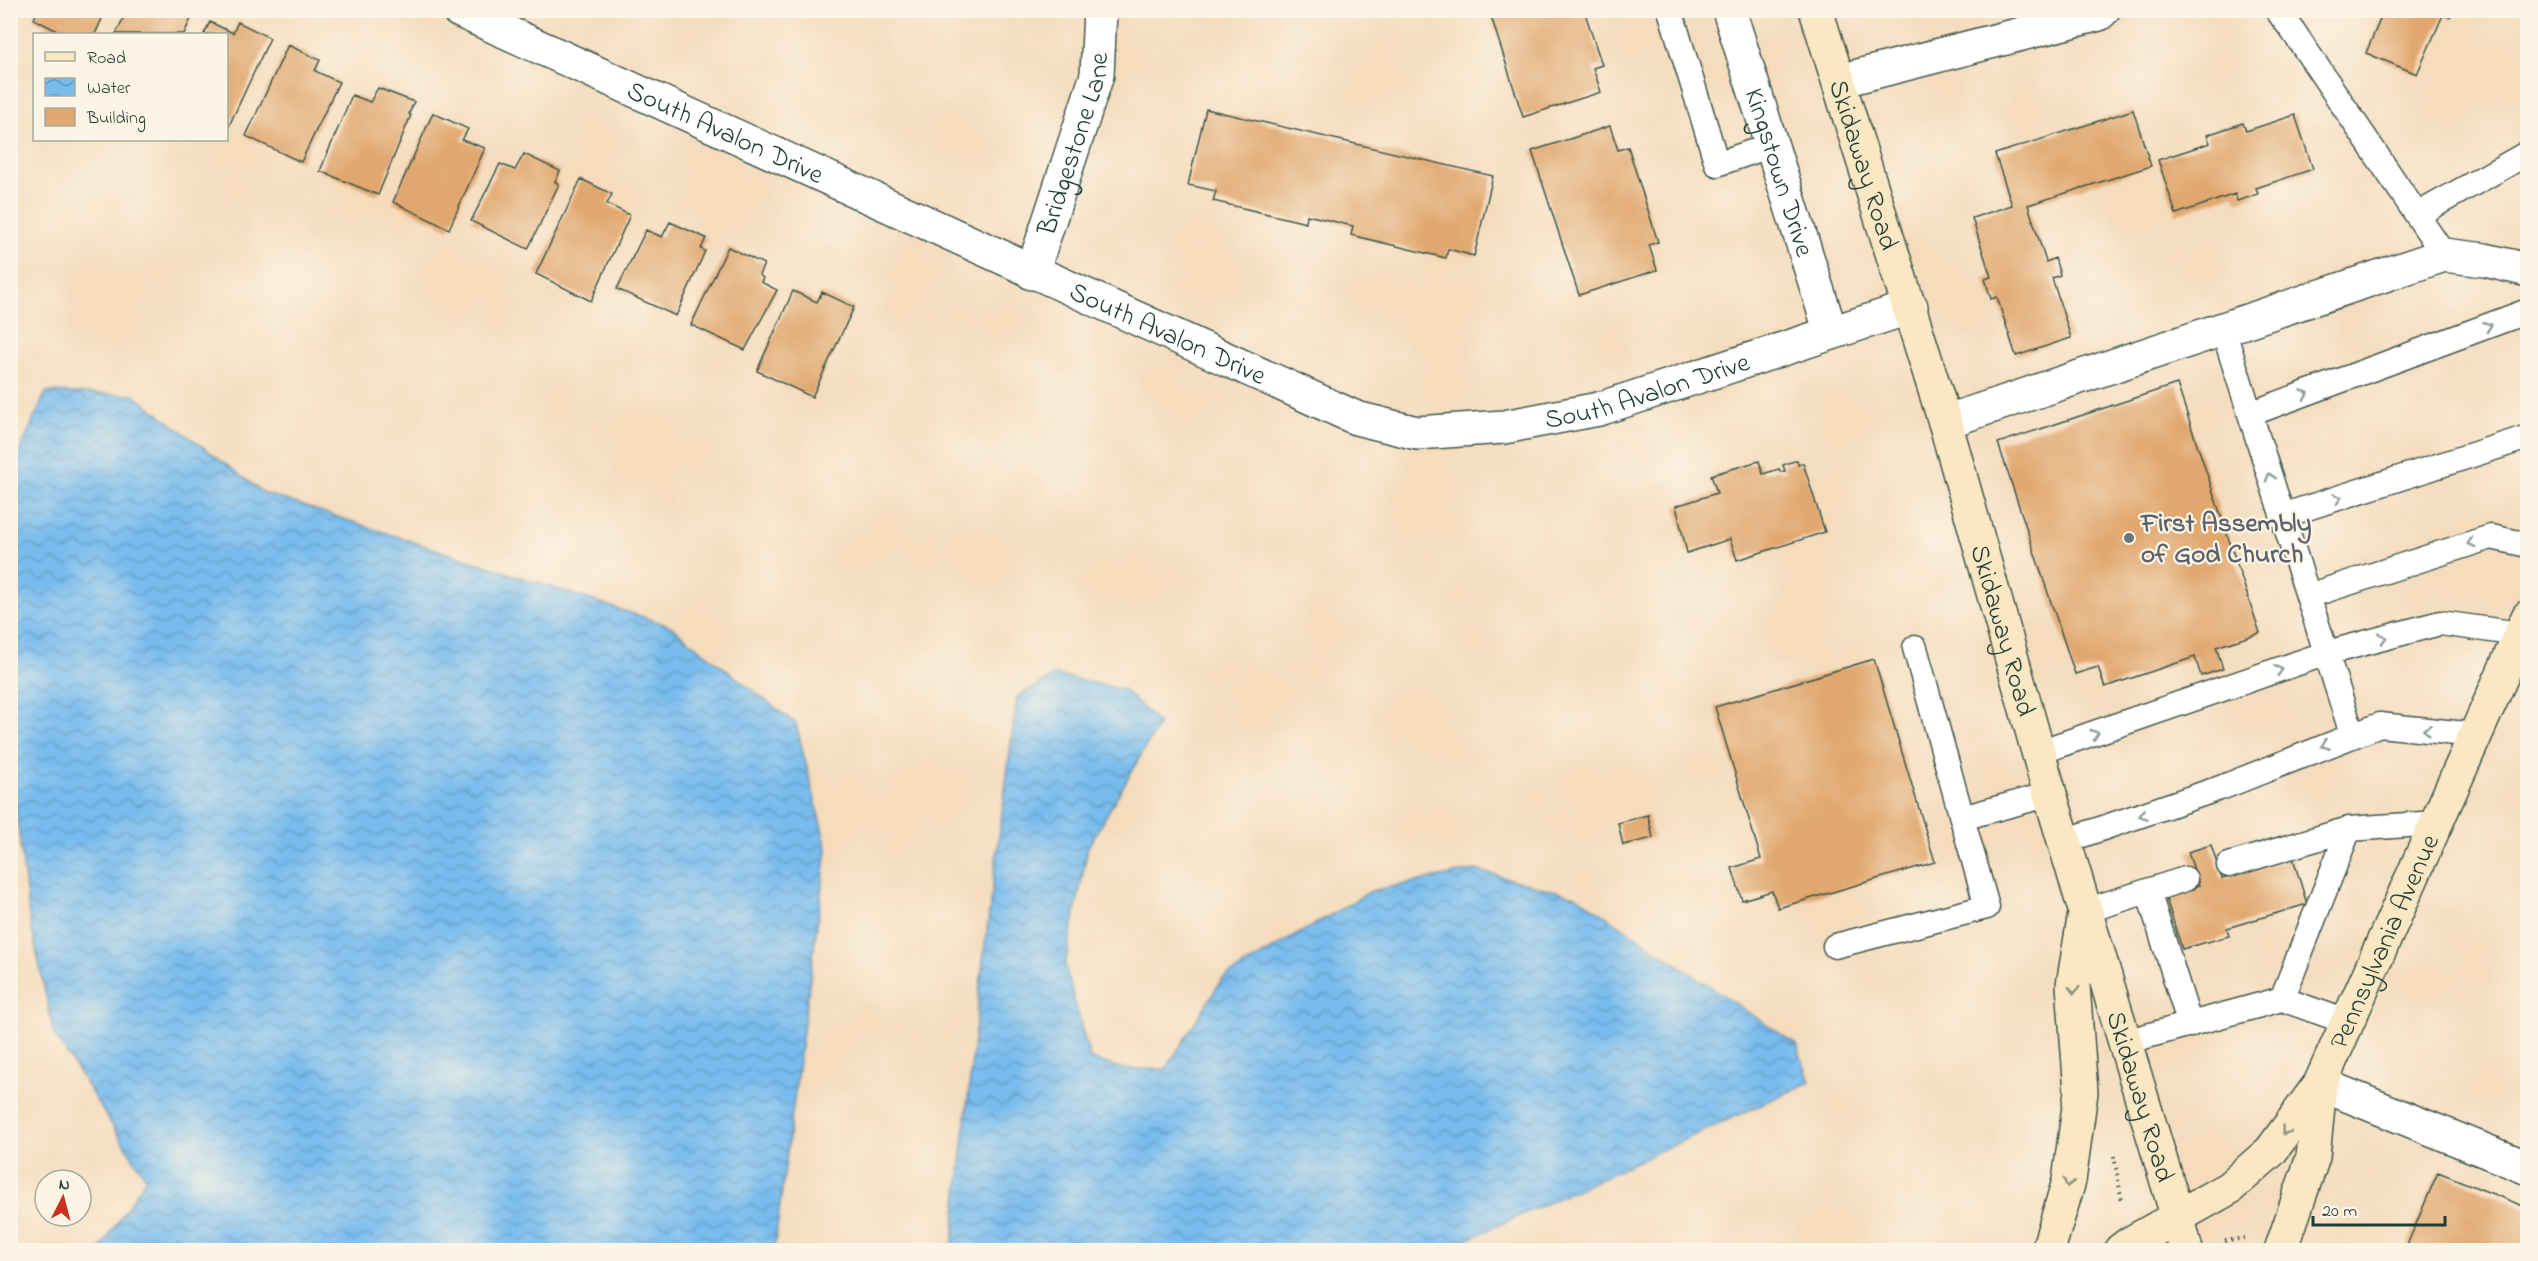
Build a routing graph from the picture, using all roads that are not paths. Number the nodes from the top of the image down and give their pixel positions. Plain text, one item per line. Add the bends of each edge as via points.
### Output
1 (458, 10) edge
2 (1100, 10) edge
3 (1670, 10) edge
4 (1729, 10) edge
5 (1816, 10) edge
6 (2103, 10) edge
7 (2277, 10) edge
8 (1839, 81) junction
9 (1772, 145) junction
10 (2528, 152) edge
11 (2417, 215) junction
12 (2444, 255) junction
13 (2528, 270) edge
14 (1032, 273) junction
15 (1911, 307) junction
16 (2528, 311) edge
17 (2223, 329) junction
18 (1831, 333) junction
19 (2250, 414) junction
20 (1945, 422) junction
21 (2528, 437) edge
22 (2282, 516) junction
23 (2528, 545) edge
24 (2308, 596) junction
25 (2525, 623) edge
26 (1915, 648) dead end
27 (2327, 653) junction
28 (2352, 734) junction
29 (2475, 735) junction
30 (2039, 752) junction
31 (2050, 794) junction
32 (1962, 818) junction
33 (2436, 823) junction
34 (2349, 829) junction
35 (2065, 841) junction
36 (2229, 865) dead end
37 (2185, 879) dead end
38 (2148, 891) junction
39 (2085, 911) junction
40 (1835, 946) dead end
41 (2282, 999) junction
42 (2347, 1022) junction
43 (2190, 1025) junction
44 (2125, 1042) junction
45 (2320, 1084) junction
46 (2528, 1168) edge
47 (2178, 1218) junction
48 (2048, 1251) edge
49 (2121, 1251) edge
50 (2186, 1251) edge
51 (2281, 1251) edge

1 - 14 street, South Avalon Drive
2 - 14 street, Bridgestone Lane via 1097,75
3 - 9 lane via 1717,164
4 - 9 street, Kingstown Drive
5 - 8 main road, Skidaway Road
6 - 8 street
7 - 11 lane
8 - 15 main road, Skidaway Road
9 - 18 street, Kingstown Drive
10 - 11 lane
11 - 12 lane
12 - 13 street
12 - 17 street
14 - 18 street, South Avalon Drive via 1356,418 1418,433 1504,427 1599,409
15 - 18 street, South Avalon Drive
15 - 20 main road, Skidaway Road
19 -> 16 lane
17 - 19 lane
17 - 20 street
22 -> 19 lane
20 - 30 main road, Skidaway Road
22 -> 21 lane
22 - 24 lane
23 -> 24 lane via 2491,537
24 - 27 lane
27 -> 25 lane via 2440,623
25 - 29 main road, Pennsylvania Avenue
26 - 32 lane
27 - 28 lane
30 -> 27 lane
29 -> 28 lane via 2380,725
28 -> 35 lane via 2223,787
29 - 33 main road, Pennsylvania Avenue
30 - 31 main road, Skidaway Road
31 - 32 lane
31 - 35 main road, Skidaway Road
32 - 40 lane via 1987,908
33 - 34 lane
33 - 42 main road, Pennsylvania Avenue
34 - 36 lane
34 - 41 lane
35 - 39 main road, Skidaway Road
37 - 38 lane
38 - 39 lane
38 - 43 lane
39 - 44 main road, Skidaway Road
39 -> 48 main road via 2073,985 2081,1092 2069,1181
41 - 42 lane
41 - 43 lane
42 - 45 main road, Pennsylvania Avenue
43 - 44 lane
44 - 47 main road, Skidaway Road
45 - 46 street
45 -> 47 main road, Pennsylvania Avenue via 2271,1151 2229,1188
45 - 51 main road via 2313,1157
47 - 49 main road, Pennsylvania Avenue
47 - 50 main road, Skidaway Road

